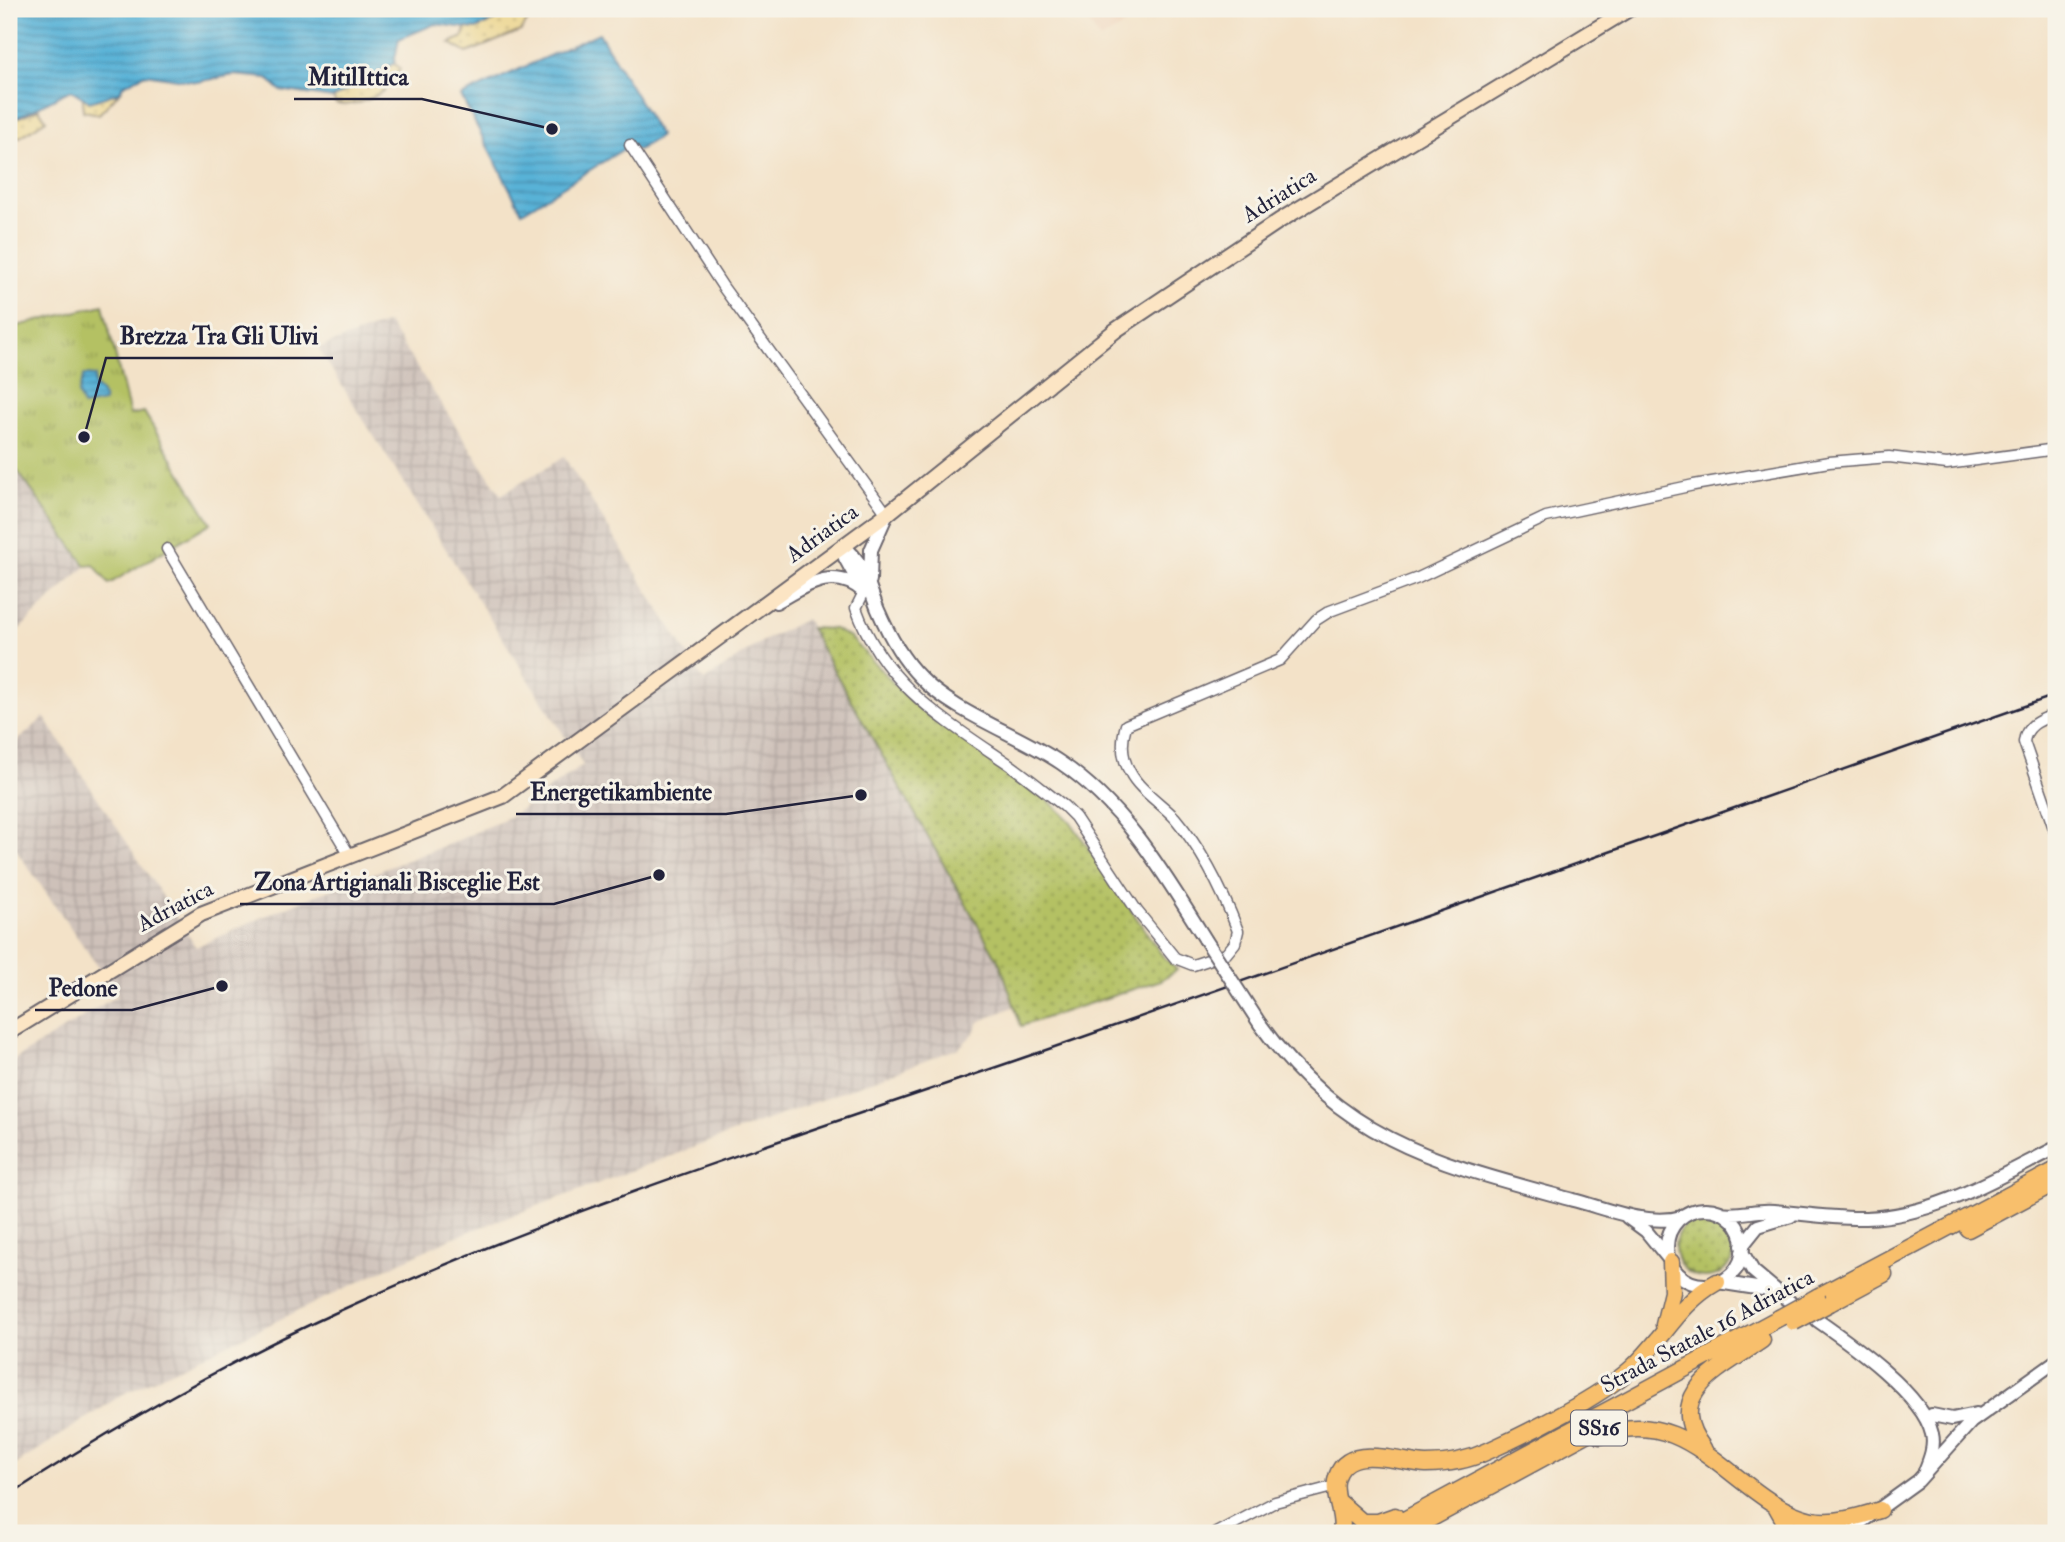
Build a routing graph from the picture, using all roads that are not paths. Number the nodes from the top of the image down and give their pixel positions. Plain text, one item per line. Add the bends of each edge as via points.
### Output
1 (1629, 9) edge
2 (630, 145) dead end
3 (2056, 449) edge
4 (887, 514) junction
5 (843, 546) junction
6 (167, 549) dead end
7 (867, 588) junction
8 (878, 609) junction
9 (744, 619) junction
10 (863, 628) junction
11 (2056, 714) edge
12 (2056, 834) edge
13 (349, 856) junction
14 (9, 1032) edge
15 (2056, 1148) edge
16 (2056, 1170) edge
17 (2056, 1182) edge
18 (2056, 1192) edge
19 (2006, 1209) junction
20 (1614, 1211) junction
21 (1721, 1213) junction
22 (1794, 1215) junction
23 (1682, 1217) junction
24 (1742, 1249) junction
25 (1671, 1262) junction
26 (1717, 1282) junction
27 (1774, 1291) junction
28 (1824, 1300) junction
29 (1790, 1302) dead end
30 (1787, 1320) junction
31 (1817, 1320) dead end
32 (1658, 1340) junction
33 (1762, 1340) junction
34 (2056, 1360) edge
35 (1986, 1410) junction
36 (1926, 1412) junction
37 (1932, 1430) junction
38 (1950, 1444) junction
39 (1706, 1453) junction
40 (1524, 1469) junction
41 (1493, 1473) junction
42 (1922, 1477) junction
43 (1337, 1494) junction
44 (1777, 1508) junction
45 (1880, 1510) junction
46 (1800, 1525) edge
47 (1216, 1533) edge
48 (1341, 1533) edge
49 (1380, 1533) edge
50 (1404, 1533) edge
51 (1788, 1533) edge
52 (1814, 1533) edge
53 (1846, 1533) edge

1 - 4 main road, Adriatica via 1279,221 1164,297 1116,330
2 - 4 street via 723,287
3 - 10 street via 1947,464 1889,457 1829,462 1546,517 1418,578 1330,611 1280,660 1126,725 1124,759 1131,776 1192,841 1238,931 1226,954 1194,965 1175,958 1137,911 1075,817 918,701
4 - 5 main road, Adriatica
4 - 7 street via 872,550
5 - 7 street via 846,561
5 - 9 main road, Adriatica
6 - 13 street
7 - 8 street
7 - 9 street via 841,578 821,579
7 - 10 street via 856,608
8 - 10 street
8 - 20 street, bridge via 904,657 927,684 1062,764 1116,810 1142,842 1260,1024 1316,1089 1387,1139 1452,1167
9 - 13 main road, Adriatica via 503,796
11 - 12 street via 2028,728 2024,742
13 - 14 main road, Adriatica via 201,914
15 - 22 street via 1919,1210 1865,1218
16 - 28 highway, Strada Statale 16 Adriatica / SS16
17 - 19 highway, Strada Statale 16 Adriatica / SS16
18 - 19 highway
19 - 28 highway, Strada Statale 16 Adriatica / SS16
20 - 23 street via 1658,1220
20 - 25 street via 1643,1228
21 - 22 street via 1772,1210
21 - 23 street via 1701,1209
21 - 24 street via 1737,1226
22 - 24 street via 1758,1226
23 - 25 street via 1669,1236
24 - 26 street via 1734,1270
24 - 27 street via 1751,1270
25 - 26 street via 1692,1282
25 - 32 highway, SS16 via 1671,1299
26 - 27 street
26 - 32 highway, SS16 via 1689,1300
27 - 29 street
28 - 30 highway, Strada Statale 16 Adriatica / SS16, bridge
30 - 33 highway, Strada Statale 16 Adriatica / SS16
30 - 41 highway, Strada Statale 16 Adriatica / SS16
31 - 36 street via 1875,1364
32 - 43 highway, SS16 via 1612,1384 1487,1452 1436,1463 1363,1457 1342,1468
33 - 39 highway, SS16 via 1693,1394 1688,1422
33 - 40 highway, Strada Statale 16 Adriatica / SS16
34 - 35 street
35 - 36 street via 1955,1419
35 - 38 street
36 - 37 street
36 - 38 street via 1947,1430
37 - 38 street
37 - 42 street via 1932,1450
38 - 42 street
39 - 40 highway, SS16 via 1667,1433 1629,1428 1604,1434
39 - 44 highway, SS16
40 - 50 highway, Strada Statale 16 Adriatica / SS16
41 - 43 highway, SS16 via 1378,1522 1358,1521
41 - 49 highway, Strada Statale 16 Adriatica / SS16
42 - 45 street
43 - 47 street via 1275,1502
43 - 48 highway
44 - 46 highway, SS16
44 - 51 highway
45 - 46 highway, SS16
45 - 53 street
46 - 52 highway, SS16

